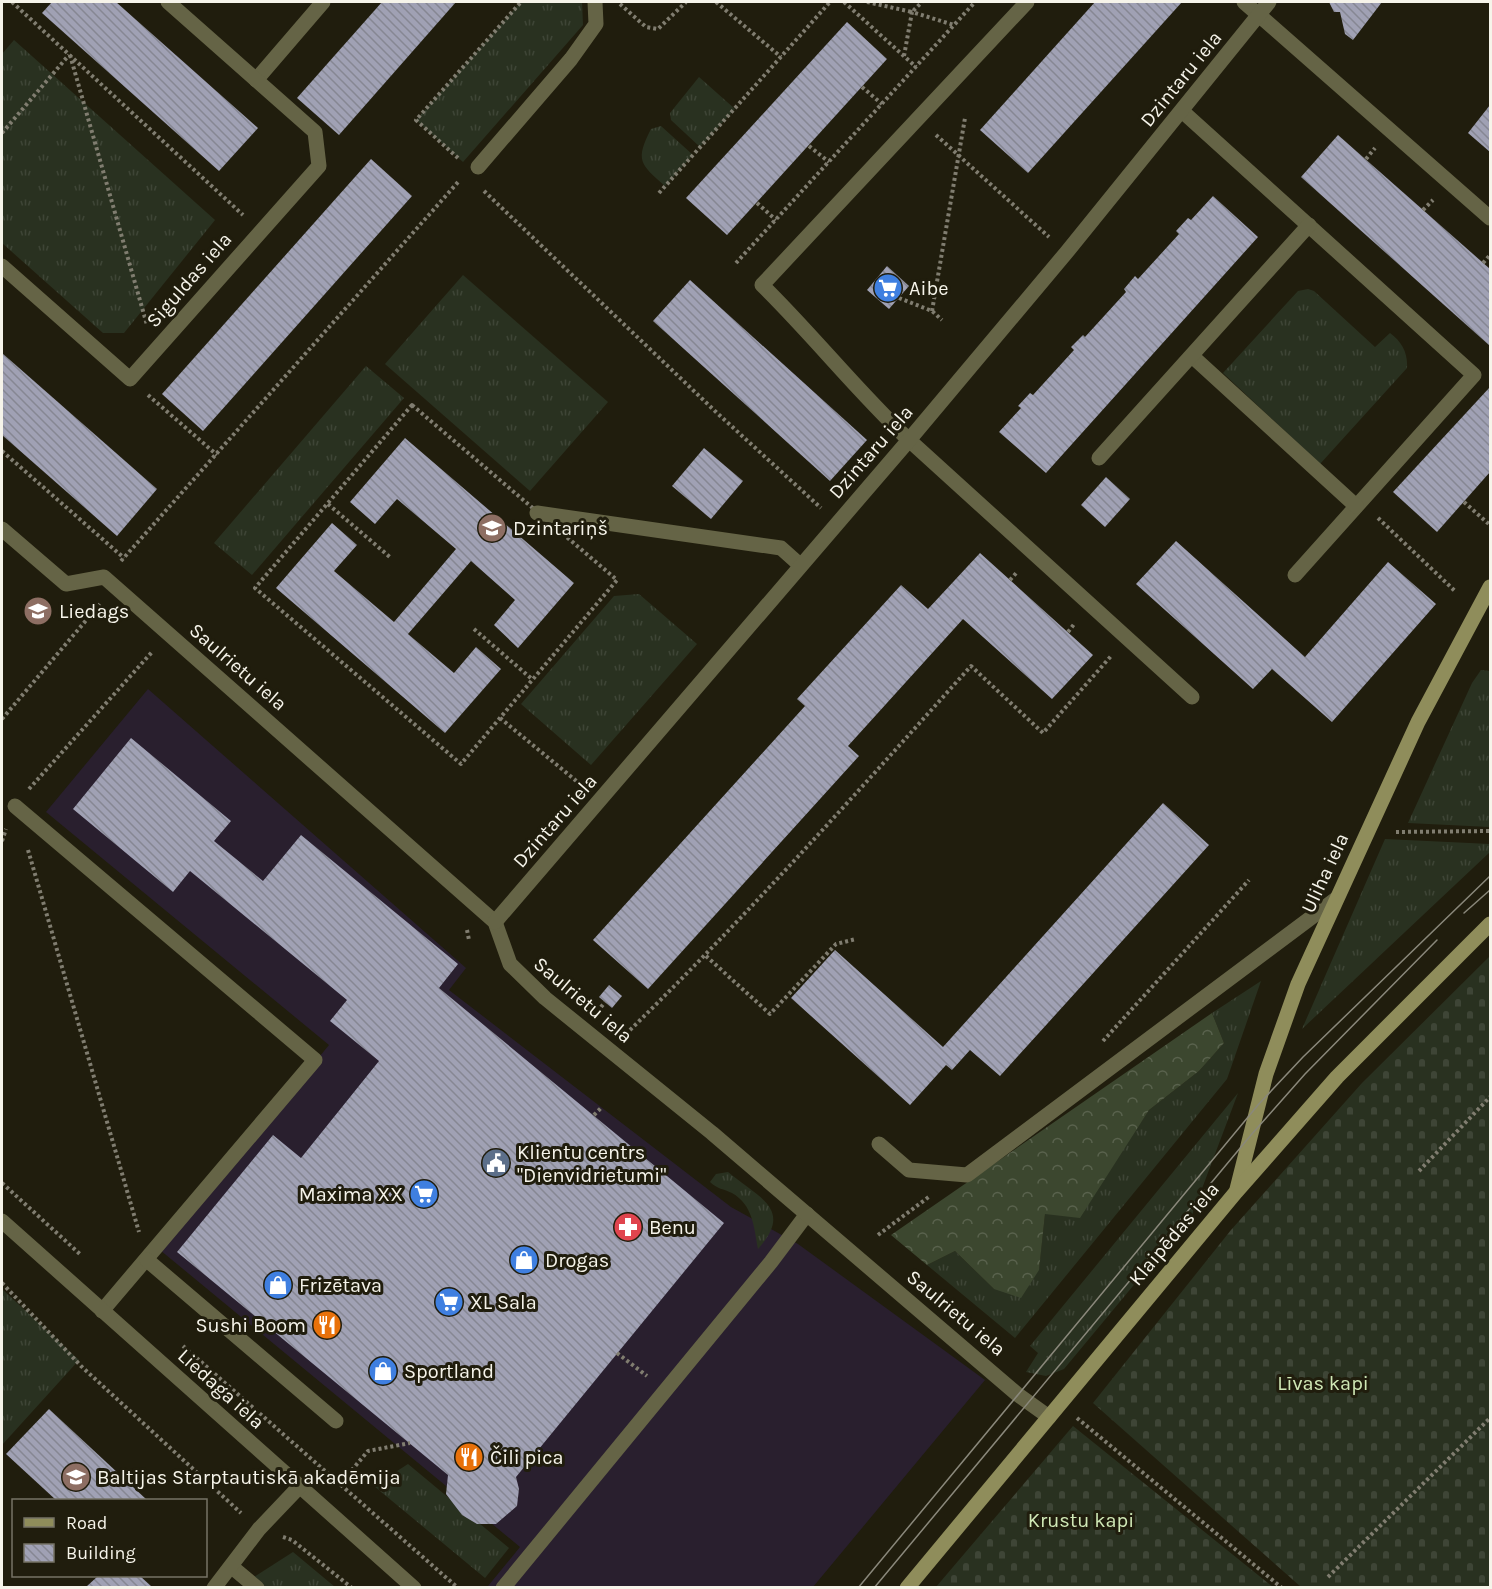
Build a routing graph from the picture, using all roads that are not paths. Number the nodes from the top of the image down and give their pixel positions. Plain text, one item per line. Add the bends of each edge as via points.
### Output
1 (168, 2) edge
2 (323, 2) edge
3 (595, 2) edge
4 (1027, 2) edge
5 (1244, 2) edge
6 (1269, 2) edge
7 (1259, 14) junction
8 (256, 80) junction
9 (1182, 111) junction
10 (469, 168) road end
11 (1491, 218) edge
12 (1309, 225) junction
13 (2, 266) edge
14 (1192, 356) junction
15 (909, 440) junction
16 (1099, 458) dead end
17 (1358, 504) junction
18 (537, 513) road end
19 (2, 530) edge
20 (800, 565) junction
21 (1295, 575) dead end
22 (1491, 587) edge
23 (1192, 697) dead end
24 (15, 806) road end
25 (1336, 899) junction
26 (495, 922) junction
27 (1491, 924) edge
28 (879, 1144) dead end
29 (1236, 1192) junction
30 (807, 1214) junction
31 (2, 1221) edge
32 (147, 1260) junction
33 (102, 1311) junction
34 (1049, 1417) junction
35 (336, 1422) dead end
36 (299, 1487) junction
37 (232, 1567) junction
38 (214, 1587) edge
39 (257, 1587) edge
40 (414, 1587) edge
41 (503, 1587) edge
42 (907, 1587) edge

1 - 8 street, Siguldas iela
2 - 8 street
3 - 10 street via 596,24 571,58
4 - 15 street via 762,285 799,321 870,404
5 - 7 street
6 - 7 street, Dzintaru iela
7 - 9 street, Dzintaru iela
7 - 11 street
8 - 13 street, Siguldas iela via 315,132 319,166 130,379
9 - 12 street
9 - 15 street, Dzintaru iela
12 - 14 street
12 - 17 street via 1474,375
14 - 16 street
14 - 17 street
15 - 20 street, Dzintaru iela
15 - 23 street
17 - 21 street
18 - 20 street via 781,548
19 - 26 street, Saulrietu iela via 66,584 104,578
20 - 26 street, Dzintaru iela
22 - 25 main road, Uliha iela via 1418,722
24 - 32 street via 315,1060
25 - 28 street via 967,1175 909,1170
25 - 29 main road, Uliha iela via 1298,984 1266,1074
26 - 30 street, Saulrietu iela via 510,964 545,998
27 - 29 main road, Klaipēdas iela via 1337,1077
29 - 34 main road, Klaipēdas iela
30 - 34 street, Saulrietu iela
30 - 41 street
31 - 33 street, Liedaga iela
32 - 33 street
32 - 35 street
33 - 36 street, Liedaga iela
34 - 42 main road, Klaipēdas iela
36 - 37 street via 259,1529
36 - 40 street, Liedaga iela
37 - 38 street
37 - 39 street

